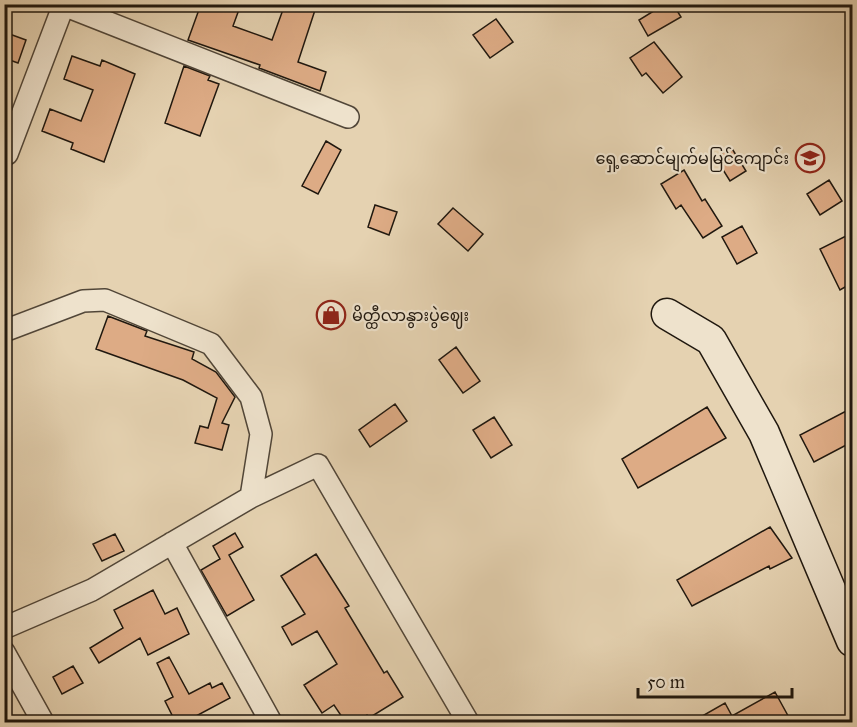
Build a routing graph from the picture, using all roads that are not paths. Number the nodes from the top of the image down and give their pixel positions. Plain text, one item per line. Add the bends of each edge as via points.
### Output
1 (63, 5) edge
2 (348, 117) dead end
3 (5, 155) edge
4 (667, 314) dead end
5 (4, 331) edge
6 (252, 497) junction
7 (172, 543) junction
8 (4, 628) edge
9 (852, 641) edge
10 (4, 652) edge
11 (43, 723) edge
12 (271, 723) edge
13 (468, 723) edge

1 - 2 street
1 - 3 street
4 - 9 street via 711,340 764,433
5 - 6 street via 83,301 105,300 211,344 251,397 261,434
6 - 7 street
6 - 13 street via 318,465
7 - 8 street via 92,590
7 - 12 street
10 - 11 street

